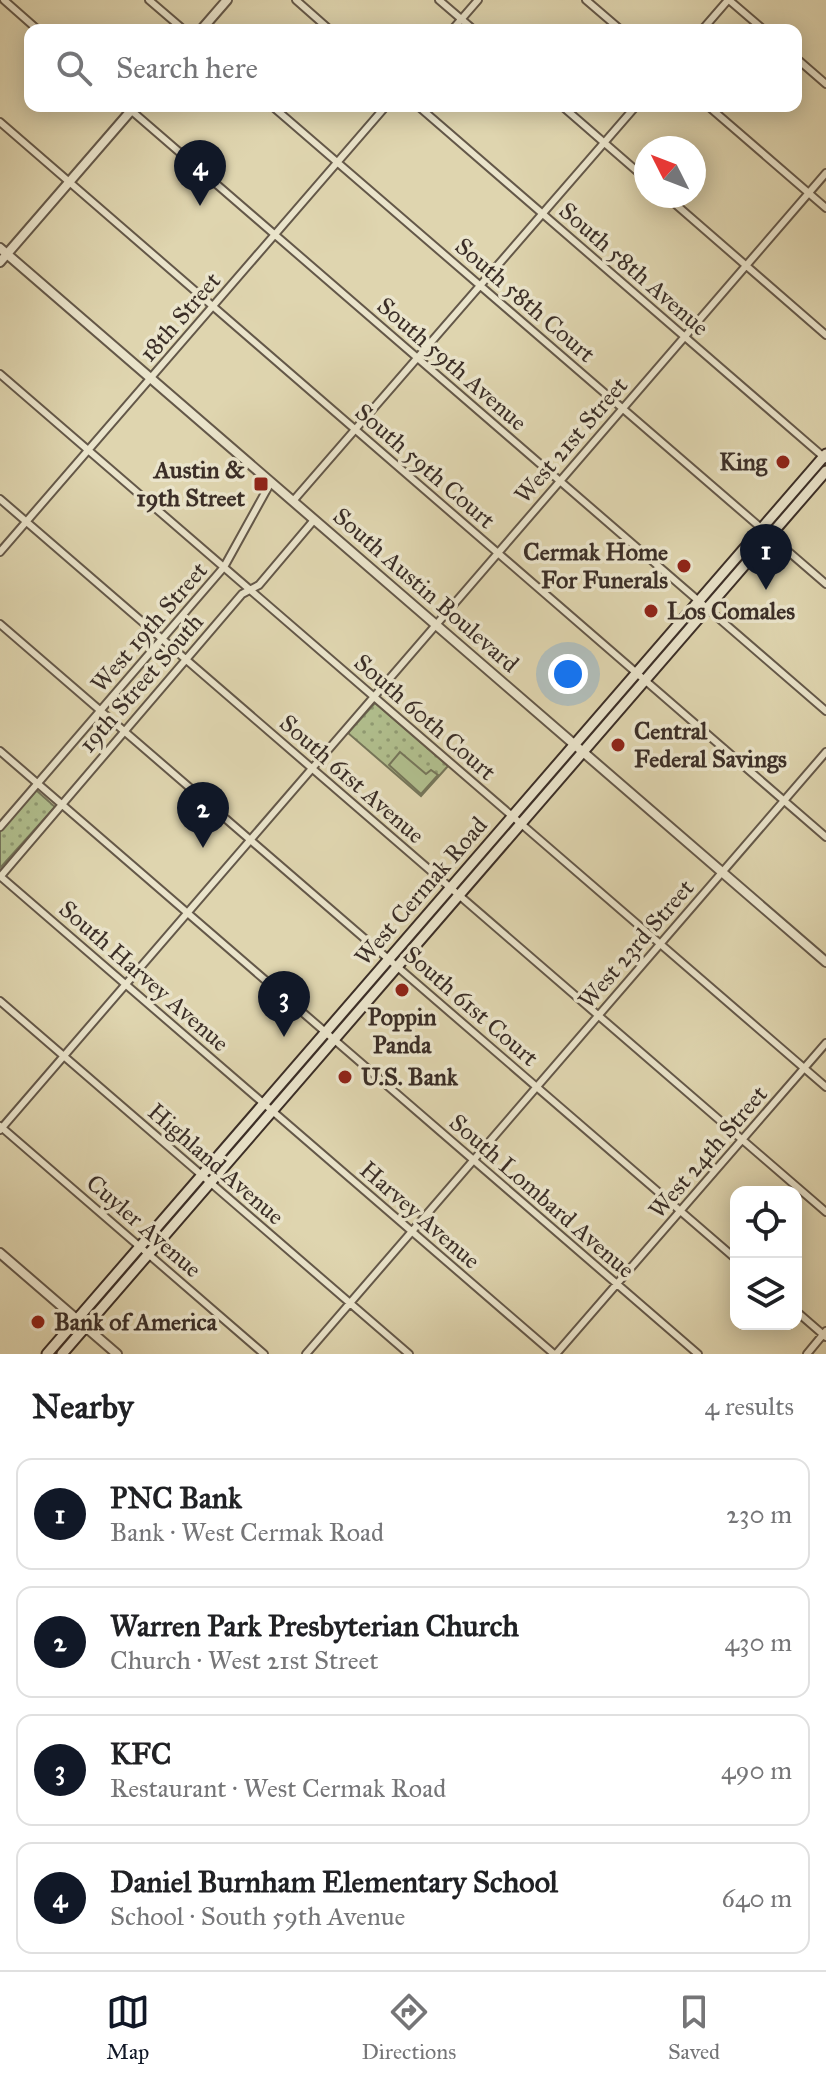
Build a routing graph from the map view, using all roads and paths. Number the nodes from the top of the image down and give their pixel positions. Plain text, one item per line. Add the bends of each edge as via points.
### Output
1 (4, 0) edge
2 (149, 0) edge
3 (227, 0) edge
4 (296, 0) edge
5 (439, 0) edge
6 (478, 0) edge
7 (586, 0) edge
8 (728, 0) edge
9 (461, 19) junction
10 (31, 24) edge
11 (177, 24) edge
12 (206, 24) edge
13 (323, 24) edge
14 (457, 24) edge
15 (467, 24) edge
16 (614, 24) edge
17 (707, 24) edge
18 (757, 24) edge
19 (802, 63) edge
20 (826, 84) edge
21 (128, 112) edge
22 (136, 112) edge
23 (279, 112) edge
24 (381, 112) edge
25 (425, 112) edge
26 (569, 112) edge
27 (631, 112) edge
28 (715, 112) edge
29 (0, 122) edge
30 (604, 143) junction
31 (337, 162) junction
32 (634, 169) edge
33 (826, 173) edge
34 (70, 182) junction
35 (809, 193) junction
36 (680, 208) edge
37 (826, 208) edge
38 (542, 214) junction
39 (275, 235) junction
40 (4, 251) edge
41 (0, 262) edge
42 (746, 265) junction
43 (480, 285) junction
44 (213, 306) junction
45 (826, 335) edge
46 (685, 336) junction
47 (417, 358) junction
48 (0, 374) edge
49 (151, 378) junction
50 (623, 408) junction
51 (355, 429) junction
52 (88, 450) junction
53 (825, 457) edge
54 (826, 471) edge
55 (560, 481) junction
56 (271, 482) junction
57 (0, 499) edge
58 (293, 501) junction
59 (314, 520) junction
60 (26, 522) junction
61 (766, 532) junction
62 (0, 552) edge
63 (498, 553) junction
64 (224, 567) junction
65 (826, 584) edge
66 (248, 588) junction
67 (703, 605) junction
68 (0, 624) edge
69 (436, 625) junction
70 (162, 639) junction
71 (186, 659) junction
72 (640, 676) junction
73 (374, 697) junction
74 (100, 711) junction
75 (826, 711) edge
76 (124, 731) junction
77 (579, 748) junction
78 (0, 751) edge
79 (826, 752) edge
80 (312, 768) junction
81 (38, 783) junction
82 (784, 800) junction
83 (62, 804) junction
84 (516, 820) junction
85 (0, 827) edge
86 (826, 837) edge
87 (250, 840) junction
88 (722, 872) junction
89 (0, 876) edge
90 (455, 891) junction
91 (187, 913) junction
92 (660, 944) junction
93 (826, 962) edge
94 (393, 963) junction
95 (126, 984) junction
96 (0, 1001) edge
97 (598, 1015) junction
98 (330, 1036) junction
99 (826, 1043) edge
100 (64, 1056) junction
101 (804, 1068) junction
102 (537, 1087) junction
103 (826, 1087) edge
104 (264, 1104) junction
105 (272, 1111) junction
106 (1, 1128) edge
107 (742, 1139) junction
108 (474, 1160) junction
109 (202, 1175) junction
110 (210, 1183) junction
111 (680, 1211) junction
112 (826, 1212) edge
113 (412, 1232) junction
114 (140, 1247) junction
115 (0, 1253) edge
116 (148, 1254) junction
117 (735, 1258) edge
118 (617, 1284) junction
119 (350, 1303) junction
120 (802, 1316) edge
121 (77, 1319) junction
122 (85, 1327) junction
123 (825, 1334) edge
124 (47, 1354) edge
125 (62, 1354) edge
126 (117, 1354) edge
127 (264, 1354) edge
128 (306, 1354) edge
129 (409, 1354) edge
130 (555, 1354) edge
131 (698, 1354) edge
132 (807, 1354) edge

1 - 10 street
2 - 11 street
3 - 12 street
4 - 13 street
5 - 9 street
6 - 9 street
7 - 16 street
8 - 17 street
8 - 18 street
9 - 14 street
9 - 15 street
19 - 20 street
21 - 34 street
22 - 39 street, South 59th Avenue
23 - 31 street, South 58th Court
24 - 31 street, 18th Street
25 - 38 street, South 58th Avenue
26 - 30 street
27 - 30 street
28 - 35 street
29 - 34 street, South 59th Court
30 - 32 street
30 - 38 street
31 - 39 street, 18th Street
31 - 43 street, South 58th Court
33 - 35 street, West 21st Street
34 - 40 street
34 - 44 street, South 59th Court
35 - 37 street
35 - 42 street, West 21st Street
36 - 42 street
38 - 43 street
38 - 46 street, South 58th Avenue
39 - 44 street, 18th Street
39 - 47 street, South 59th Avenue
40 - 41 street
40 - 49 street, South Austin Boulevard
42 - 45 street
42 - 46 street, West 21st Street
43 - 47 street
43 - 50 street, South 58th Court
44 - 49 street, 18th Street
44 - 51 street, South 59th Court
46 - 50 street, West 21st Street
46 - 53 street, South 58th Avenue
47 - 51 street
47 - 55 street, South 59th Avenue
48 - 52 street, South 60th Court
49 - 52 street, 18th Street
49 - 56 street, South Austin Boulevard
50 - 55 street, West 21st Street
50 - 61 street, South 58th Court
51 - 58 street
51 - 63 street, South 59th Court
52 - 60 street, 18th Street
52 - 64 street, South 60th Court
53 - 61 main road, West Cermak Road
54 - 61 main road, West Cermak Road
55 - 63 street, West 21st Street
55 - 67 street, South 59th Avenue
56 - 58 street, South Austin Boulevard
56 - 64 street, West 19th Street
57 - 60 street, South 61st Avenue
58 - 59 street, South Austin Boulevard
59 - 66 street, 19th Street South via 259,585
59 - 69 street, South Austin Boulevard
60 - 62 street, 18th Street
60 - 70 street, South 61st Avenue
61 - 65 street, South 58th Court
61 - 67 main road, West Cermak Road
63 - 69 street, West 21st Street
63 - 72 street, South 59th Court
64 - 66 street, South 60th Court
64 - 70 street, West 19th Street
66 - 71 street, 19th Street South
66 - 73 street, South 60th Court
67 - 72 main road, West Cermak Road
67 - 75 street, South 59th Avenue
68 - 74 street, South 61st Court
69 - 73 street, West 21st Street
69 - 77 street, South Austin Boulevard
70 - 71 street, South 61st Avenue
70 - 74 street, West 19th Street
71 - 76 street, 19th Street South
71 - 80 street, South 61st Avenue
72 - 77 main road, West Cermak Road
72 - 82 street, South 59th Court
73 - 80 street, West 21st Street
73 - 84 street, South 60th Court
74 - 76 street, South 61st Court
74 - 81 street, West 19th Street
76 - 83 street, 19th Street South
76 - 87 street, South 61st Court
77 - 84 main road, West Cermak Road
77 - 88 street, South Austin Boulevard
78 - 81 street, South Lombard Avenue
79 - 82 street, West 23rd Street
80 - 87 street, West 21st Street
80 - 90 street, South 61st Avenue
81 - 83 street, South Lombard Avenue
81 - 85 street, West 19th Street
82 - 86 street, South 59th Court
82 - 88 street, West 23rd Street
83 - 89 street, 19th Street South
83 - 91 street, South Lombard Avenue
84 - 90 main road, West Cermak Road
84 - 92 street, South 60th Court
87 - 91 street, West 21st Street
87 - 94 street, South 61st Court
88 - 92 street, West 23rd Street
88 - 93 street, South Austin Boulevard
89 - 95 street, South Harvey Avenue
90 - 94 main road, West Cermak Road
90 - 97 street, South 61st Avenue
91 - 95 street, West 21st Street
91 - 98 street, South Lombard Avenue
92 - 97 street, West 23rd Street
92 - 101 street, South 60th Court
94 - 98 main road, West Cermak Road
94 - 102 street, South 61st Court
95 - 100 street, West 21st Street
95 - 104 street, South Harvey Avenue
96 - 100 street, Highland Avenue
97 - 102 street, West 23rd Street
97 - 107 street, South 61st Avenue
98 - 104 main road, West Cermak Road
98 - 105 main road, West Cermak Road
98 - 108 street, South Lombard Avenue
99 - 101 street, West 24th Street
100 - 106 street, West 21st Street
100 - 109 street, Highland Avenue
101 - 103 street, South 60th Court
101 - 107 street, West 24th Street
102 - 108 street, West 23rd Street
102 - 111 street, South 61st Court
104 - 105 street, Harvey Avenue
104 - 109 main road, West Cermak Road
105 - 110 main road, West Cermak Road
105 - 113 street, Harvey Avenue
106 - 114 street, Cuyler Avenue
107 - 111 street, West 24th Street
107 - 112 street, South 61st Avenue
108 - 113 street, West 23rd Street
108 - 118 street, South Lombard Avenue
109 - 110 street, Highland Avenue
109 - 114 main road, West Cermak Road
110 - 116 main road, West Cermak Road
110 - 119 street, Highland Avenue
111 - 117 street, South 61st Court
111 - 118 street, West 24th Street
113 - 119 street, West 23rd Street
113 - 130 street, Harvey Avenue
114 - 116 street, Cuyler Avenue
114 - 121 main road, West Cermak Road
115 - 121 street
116 - 122 main road, West Cermak Road
116 - 127 street, Cuyler Avenue
118 - 130 street, West 24th Street
118 - 131 street, South Lombard Avenue
119 - 128 street, West 23rd Street
119 - 129 street, Highland Avenue
120 - 123 street
121 - 122 street
121 - 124 main road, West Cermak Road
122 - 125 main road, West Cermak Road
122 - 126 street
123 - 132 street

